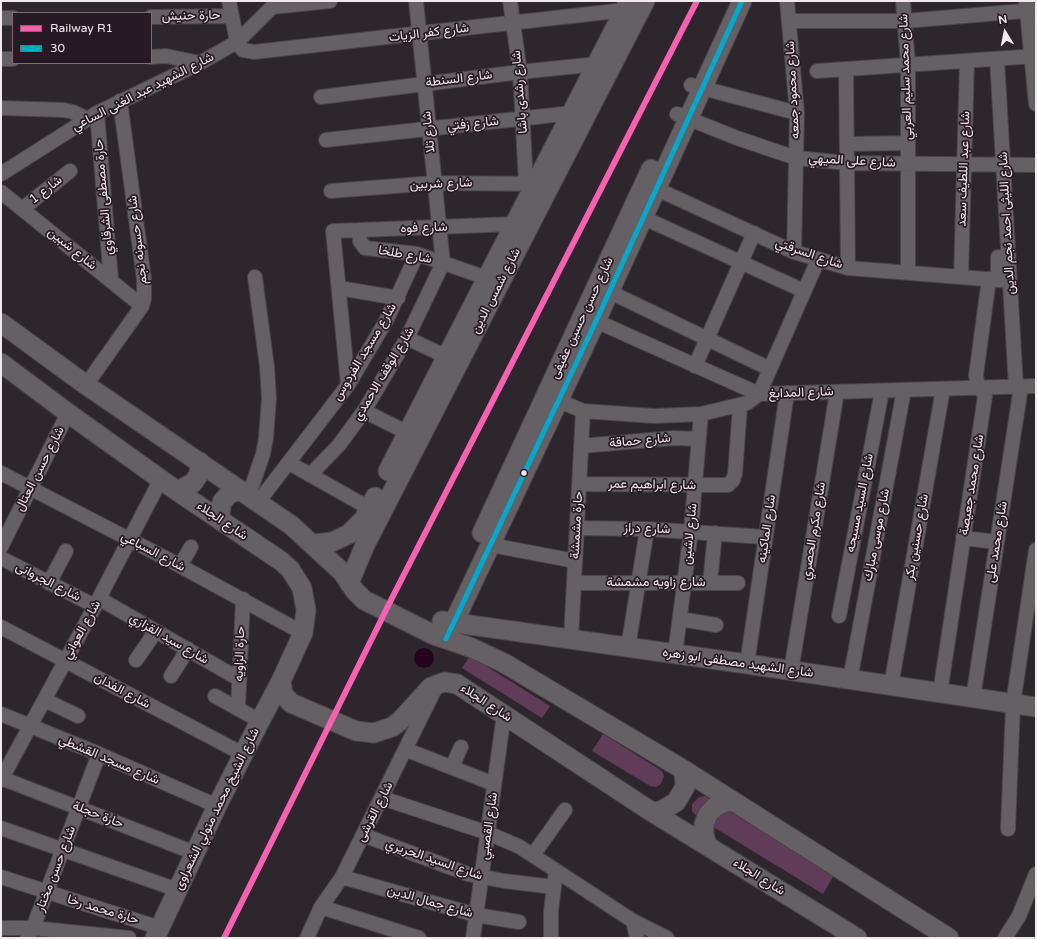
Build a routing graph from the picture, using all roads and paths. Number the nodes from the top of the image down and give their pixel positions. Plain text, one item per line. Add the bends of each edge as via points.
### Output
1 (229, 1) edge
2 (330, 1) edge
3 (416, 1) edge
4 (510, 1) edge
5 (645, 1) edge
6 (730, 1) edge
7 (742, 1) edge
8 (787, 1) edge
9 (903, 1) edge
10 (275, 4) edge
11 (627, 6) edge
12 (1030, 7) edge
13 (232, 16) junction
14 (152, 17) edge
15 (1, 18) edge
16 (12, 18) edge
17 (789, 21) junction
18 (905, 21) junction
19 (512, 23) junction
20 (419, 35) junction
21 (1033, 35) edge
22 (237, 42) junction
23 (1034, 56) edge
24 (152, 57) edge
25 (1, 59) edge
26 (12, 59) edge
27 (997, 59) junction
28 (967, 61) junction
29 (200, 63) junction
30 (597, 64) junction
31 (908, 64) junction
32 (846, 69) junction
33 (816, 71) dead end
34 (520, 72) junction
35 (1035, 83) edge
36 (424, 84) junction
37 (697, 86) junction
38 (321, 97) dead end
39 (120, 102) junction
40 (1036, 104) edge
41 (1, 108) edge
42 (797, 112) junction
43 (572, 113) junction
44 (92, 116) junction
45 (683, 116) junction
46 (523, 118) junction
47 (429, 129) junction
48 (326, 140) dead end
49 (908, 143) junction
50 (847, 144) junction
51 (796, 158) junction
52 (847, 163) junction
53 (908, 164) junction
54 (964, 164) junction
55 (1004, 165) junction
56 (1036, 165) edge
57 (70, 171) dead end
58 (1, 174) edge
59 (434, 183) junction
60 (538, 184) junction
61 (651, 186) junction
62 (331, 191) dead end
63 (1, 192) edge
64 (22, 209) junction
65 (637, 215) junction
66 (515, 224) junction
67 (439, 228) junction
68 (359, 230) junction
69 (754, 233) junction
70 (794, 252) junction
71 (417, 254) junction
72 (998, 257) dead end
73 (818, 260) junction
74 (741, 262) junction
75 (443, 263) junction
76 (848, 268) junction
77 (908, 272) junction
78 (255, 277) dead end
79 (961, 277) junction
80 (487, 278) junction
81 (111, 280) junction
82 (999, 280) junction
83 (339, 288) junction
84 (804, 291) junction
85 (610, 292) junction
86 (398, 298) junction
87 (142, 306) junction
88 (590, 318) junction
89 (1, 323) edge
90 (407, 338) junction
91 (707, 339) junction
92 (447, 357) junction
93 (1, 363) edge
94 (695, 366) junction
95 (770, 369) junction
96 (86, 385) junction
97 (348, 385) junction
98 (1036, 386) edge
99 (1019, 387) junction
100 (980, 388) junction
101 (943, 389) junction
102 (904, 390) junction
103 (882, 391) junction
104 (837, 392) junction
105 (759, 394) junction
106 (787, 394) junction
107 (552, 398) junction
108 (740, 406) junction
109 (364, 411) junction
110 (582, 411) junction
111 (68, 413) junction
112 (701, 414) junction
113 (408, 433) junction
114 (699, 439) junction
115 (581, 446) junction
116 (200, 462) junction
117 (289, 463) junction
118 (1, 473) edge
119 (310, 475) junction
120 (161, 479) junction
121 (579, 484) junction
122 (695, 485) junction
123 (30, 488) junction
124 (178, 490) junction
125 (249, 496) junction
126 (370, 508) junction
127 (219, 519) junction
128 (576, 528) junction
129 (647, 529) junction
130 (691, 531) junction
131 (715, 533) junction
132 (765, 537) junction
133 (963, 538) junction
134 (130, 540) junction
135 (997, 542) junction
136 (313, 544) junction
137 (490, 545) junction
138 (1, 546) edge
139 (191, 547) dead end
140 (1036, 550) edge
141 (66, 551) dead end
142 (1, 558) edge
143 (575, 560) junction
144 (180, 566) junction
145 (48, 583) junction
146 (349, 583) junction
147 (574, 583) junction
148 (684, 583) junction
149 (710, 583) junction
150 (738, 583) dead end
151 (638, 584) junction
152 (242, 600) junction
153 (98, 602) junction
154 (839, 616) dead end
155 (680, 619) junction
156 (716, 625) dead end
157 (1, 627) edge
158 (444, 629) junction
159 (156, 631) junction
160 (303, 633) junction
161 (571, 639) junction
162 (628, 648) junction
163 (188, 649) junction
164 (675, 654) junction
165 (136, 660) dead end
166 (65, 662) junction
167 (747, 664) junction
168 (791, 671) junction
169 (172, 676) dead end
170 (239, 679) junction
171 (850, 680) junction
172 (282, 681) junction
173 (438, 683) junction
174 (891, 686) junction
175 (940, 693) junction
176 (215, 696) dead end
177 (973, 698) junction
178 (45, 700) junction
179 (291, 703) junction
180 (1013, 704) junction
181 (1036, 707) edge
182 (238, 708) junction
183 (1, 714) edge
184 (504, 714) junction
185 (78, 716) dead end
186 (260, 720) junction
187 (30, 726) junction
188 (460, 747) dead end
189 (407, 750) junction
190 (99, 754) junction
191 (243, 754) junction
192 (452, 767) junction
193 (684, 770) junction
194 (1, 778) edge
195 (494, 784) junction
196 (382, 798) junction
197 (734, 801) junction
198 (217, 806) junction
199 (79, 808) junction
200 (565, 810) dead end
201 (652, 812) junction
202 (1, 828) edge
203 (1008, 829) dead end
204 (488, 833) junction
205 (363, 835) junction
206 (707, 844) junction
207 (63, 850) junction
208 (195, 853) junction
209 (533, 855) junction
210 (556, 872) junction
211 (1036, 874) edge
212 (1, 877) edge
213 (342, 877) junction
214 (482, 877) junction
215 (554, 887) junction
216 (178, 890) junction
217 (47, 892) junction
218 (321, 907) junction
219 (476, 915) junction
220 (633, 921) junction
221 (520, 922) dead end
222 (1, 928) edge
223 (30, 933) edge
224 (161, 935) edge
225 (129, 938) edge
226 (307, 938) edge
227 (419, 938) edge
228 (473, 938) edge
229 (551, 938) edge
230 (637, 938) edge
231 (667, 938) edge
232 (857, 938) edge
233 (950, 938) edge
234 (1006, 938) edge

1 - 13 street
2 - 10 street
3 - 20 street, شارع تلا
4 - 19 street, شارع رشدى باشا
5 - 60 street, شارع شمس الدين
6 - 37 street, شارع حسن حسين عفيفى
7 - 37 street, شارع حسن حسين عفيفى
8 - 17 street, شارع محمود جمعه
9 - 18 street, شارع محمد سليم العربي
10 - 22 street, شارع الشهيد عبد الغنى الساعي
11 - 19 street, شارع كفر الزيات
11 - 30 street, شارع شمس الدين
12 - 18 street
12 - 21 street
13 - 14 street, حارة حنيش
13 - 22 street
15 - 16 street
17 - 18 street
17 - 42 street, شارع محمود جمعه
18 - 31 street, شارع محمد سليم العربي
19 - 20 street, شارع كفر الزيات
19 - 34 street, شارع رشدى باشا
20 - 22 street, شارع كفر الزيات via 254,52 243,50
20 - 36 street, شارع تلا
21 - 23 street
22 - 29 street, شارع الشهيد عبد الغنى الساعي
23 - 27 street
23 - 35 street
24 - 29 street via 166,56
25 - 26 street
27 - 28 street
27 - 55 street, شارع الليثى احمد نجم الدين
28 - 31 street
28 - 54 street, شارع عبد اللطيف سعد
29 - 39 street, شارع الشهيد عبد الغنى الساعي
30 - 34 street, شارع السنطة
30 - 43 street, شارع شمس الدين
31 - 32 street
31 - 49 street, شارع محمد سليم العربي
32 - 33 street
32 - 50 street
34 - 36 street, شارع السنطة
34 - 46 street, شارع رشدى باشا
35 - 40 street
36 - 38 street, شارع السنطة
36 - 47 street, شارع تلا
37 - 42 street
37 - 45 street, شارع حسن حسين عفيفى
39 - 44 street, شارع الشهيد عبد الغنى الساعي
39 - 87 street, شارع حسونه نجم via 144,279
41 - 44 street via 64,110
42 - 51 street, شارع محمود جمعه
43 - 46 street, شارع زفتي
43 - 60 street, شارع شمس الدين
44 - 58 street, شارع الشهيد عبد الغنى الساعي
44 - 81 street, حارة مصطفى الشرقاوي
45 - 51 street, شارع على الميهي
45 - 61 street, شارع حسن حسين عفيفى
46 - 47 street, شارع زفتي
46 - 60 street, شارع رشدى باشا
47 - 48 street, شارع زفتي
47 - 59 street, شارع تلا
49 - 50 street
49 - 53 street, شارع محمد سليم العربي
50 - 52 street
51 - 52 street, شارع على الميهي
51 - 70 street, شارع محمود جمعه
52 - 53 street, شارع على الميهي
52 - 76 street
53 - 54 street, شارع على الميهي
53 - 77 street, شارع محمد سليم العربي
54 - 55 street, شارع على الميهي
54 - 79 street, شارع عبد اللطيف سعد
55 - 56 street, شارع على الميهي
55 - 82 street, شارع الليثى احمد نجم الدين
57 - 64 street, شارع 1
59 - 60 street, شارع شربين
59 - 62 street, شارع شربين
59 - 67 street, شارع تلا
60 - 66 street, شارع شمس الدين
60 - 146 street, شارع شمس الدين
61 - 65 street, شارع حسن حسين عفيفى
61 - 69 street, شارع السرقتي
63 - 64 street, شارع شبين
64 - 81 street, شارع شبين
65 - 74 street
65 - 85 street, شارع حسن حسين عفيفى
65 - 88 street, شارع حسن حسين عفيفى
66 - 67 street, شارع فوه
66 - 80 street, شارع شمس الدين
67 - 68 street, شارع فوه
67 - 75 street, شارع تلا
68 - 71 street, شارع طلخا via 360,241 365,248
68 - 83 street, شارع فوه via 333,231
69 - 70 street, شارع السرقتي
69 - 74 street
70 - 73 street, شارع السرقتي
71 - 75 street, شارع طلخا
71 - 86 street, شارع مسجد الفردوس
72 - 82 street
73 - 76 street, شارع السرقتي
73 - 84 street
74 - 84 street
74 - 91 street
75 - 80 street, شارع طلخا
75 - 90 street, شارع الوقف الاحمدي
76 - 77 street, شارع السرقتي
77 - 79 street, شارع السرقتي
78 - 125 street via 269,398 263,454
79 - 82 street, شارع السرقتي
80 - 92 street, شارع شمس الدين
81 - 87 street, شارع شبين
82 - 99 street, شارع الليثى احمد نجم الدين
82 - 100 street, شارع محمد جعيصة via 976,376
83 - 86 street
83 - 97 street
84 - 95 street
85 - 88 street, شارع حسن حسين عفيفى
85 - 91 street
86 - 97 street, شارع مسجد الفردوس
87 - 96 street
88 - 94 street, شارع المدابغ
88 - 107 street, شارع حسن حسين عفيفى
89 - 96 street
90 - 92 street
90 - 109 street, شارع الوقف الاحمدي
91 - 94 street
91 - 95 street
92 - 113 street, شارع شمس الدين
93 - 111 street, شارع الجلاء
94 - 105 street, شارع المدابغ
95 - 105 street
96 - 116 street
97 - 117 street, شارع مسجد الفردوس
98 - 99 street, شارع المدابغ
99 - 100 street, شارع المدابغ
99 - 135 street, شارع محمد على
100 - 101 street, شارع المدابغ
100 - 133 street, شارع محمد جعيصة via 985,396
101 - 102 street, شارع المدابغ
101 - 174 street, شارع حسنين بكر
102 - 103 street, شارع المدابغ
102 - 171 street, شارع موسى مبارك
103 - 104 street, شارع المدابغ
103 - 154 street, شارع السيد مسيحه
104 - 106 street, شارع المدابغ
104 - 168 street, شارع مكرم الحصري
105 - 106 street, شارع المدابغ
105 - 108 street
106 - 132 street, شارع الماكينه
107 - 110 street
107 - 137 street, شارع حسن حسين عفيفى
107 - 158 street, شارع حسن حسين عفيفى
108 - 112 street
108 - 122 street, شارع ابراهيم عمر via 735,477 725,486
109 - 113 street
109 - 119 street, شارع الوقف الاحمدي via 339,445
110 - 112 street via 654,416
110 - 115 street, حارة مشمشة
111 - 120 street, شارع الجلاء
111 - 123 street, شارع حسن العتال
112 - 114 street, شارع لاشين
113 - 126 street, شارع شمس الدين
114 - 115 street, شارع حماقة via 661,439
114 - 122 street, شارع لاشين
115 - 121 street, حارة مشمشة
116 - 124 street via 199,474 193,483
116 - 125 street
117 - 119 street
117 - 125 street, شارع مسجد الفردوس
118 - 123 street, شارع السباعي
119 - 126 street
120 - 124 street, شارع الجلاء
120 - 134 street, شارع العواني
121 - 122 street, شارع ابراهيم عمر
121 - 128 street, حارة مشمشة
122 - 130 street, شارع لاشين
123 - 134 street, شارع السباعي
123 - 138 street, شارع حسن العتال
124 - 127 street, شارع الجلاء
125 - 127 street via 229,494 222,502
125 - 136 street
126 - 136 street, شارع شمس الدين via 360,524 349,534 332,542
127 - 160 street, شارع الجلاء via 281,561 297,578 306,605
128 - 129 street, شارع دراز
128 - 143 street, حارة مشمشة
129 - 130 street, شارع دراز
129 - 151 street
130 - 131 street, شارع دراز
130 - 148 street, شارع لاشين
131 - 132 street, شارع دراز
131 - 149 street
132 - 167 street, شارع الماكينه
133 - 135 street
133 - 175 street, شارع محمد جعيصة
134 - 144 street, شارع السباعي
134 - 153 street, شارع العواني
135 - 177 street, شارع محمد على
136 - 146 street via 342,572
137 - 143 street
137 - 158 street, شارع حسن حسين عفيفى
139 - 144 street
140 - 180 street
141 - 145 street
142 - 145 street, شارع الجروانى
143 - 147 street, حارة مشمشة
144 - 152 street, شارع السباعي
145 - 153 street, شارع الجروانى
146 - 158 street via 364,600
147 - 151 street, شارع زاويه مشمشة
147 - 161 street, حارة مشمشة
148 - 149 street, شارع زاويه مشمشة
148 - 151 street, شارع زاويه مشمشة
148 - 155 street, شارع لاشين
149 - 150 street, شارع زاويه مشمشة
151 - 162 street
152 - 160 street, شارع السباعي
152 - 170 street, حارة الزاويه
153 - 159 street, شارع سيد القزازي
153 - 166 street, شارع العواني
155 - 156 street
155 - 164 street, شارع لاشين
157 - 166 street, شارع الفدان
158 - 161 street, شارع الشهيد مصطفى ابو زهره
158 - 193 street via 472,648 504,663
159 - 163 street, شارع سيد القزازي
159 - 165 street
160 - 172 street, شارع الجلاء
161 - 162 street, شارع الشهيد مصطفى ابو زهره
162 - 164 street, شارع الشهيد مصطفى ابو زهره
163 - 169 street
163 - 170 street, شارع سيد القزازي
164 - 167 street, شارع الشهيد مصطفى ابو زهره
166 - 178 street, شارع العواني
166 - 191 street, شارع الفدان
167 - 168 street, شارع الشهيد مصطفى ابو زهره
168 - 171 street, شارع الشهيد مصطفى ابو زهره
170 - 182 street, حارة الزاويه
171 - 174 street, شارع الشهيد مصطفى ابو زهره
172 - 179 street via 283,694
172 - 186 street, شارع الشيخ محمد متولي الشعراوى
173 - 179 street via 431,687 400,721 392,727 374,733 356,731
173 - 184 street, شارع الجلاء via 451,682 464,687
173 - 189 street, شارع القرشى
174 - 175 street, شارع الشهيد مصطفى ابو زهره
175 - 177 street, شارع الشهيد مصطفى ابو زهره
176 - 182 street
177 - 180 street, شارع الشهيد مصطفى ابو زهره
178 - 185 street
178 - 187 street, شارع العواني
179 - 224 street, شارع الشيخ محمد متولي الشعراوى via 278,714
180 - 181 street, شارع الشهيد مصطفى ابو زهره
180 - 203 street
182 - 186 street
183 - 187 street, شارع مسجد القشطي
184 - 195 street, شارع القصبي
184 - 201 street, شارع الجلاء
186 - 191 street, شارع الشيخ محمد متولي الشعراوى
187 - 190 street, شارع مسجد القشطي
187 - 194 street, شارع العواني
188 - 192 street
189 - 192 street
189 - 196 street, شارع القرشى
190 - 198 street, شارع مسجد القشطي
190 - 199 street, شارع حسن مختار
191 - 198 street, شارع الشيخ محمد متولي الشعراوى
192 - 195 street
193 - 197 street
193 - 201 street via 685,787 676,802 661,811
194 - 199 street, حارة حجلة
195 - 204 street, شارع القصبي
196 - 204 street
196 - 205 street, شارع القرشى
197 - 206 street via 724,802 708,814 704,824
197 - 233 street
198 - 208 street, شارع الشيخ محمد متولي الشعراوى
199 - 207 street, شارع حسن مختار
199 - 208 street, حارة حجلة
200 - 209 street
201 - 206 street, شارع الجلاء
202 - 207 street
204 - 209 street via 520,846
204 - 214 street, شارع القصبي
205 - 213 street, شارع القرشى
205 - 214 street, شارع السيد الحريري via 456,870
206 - 232 street, شارع الجلاء
207 - 216 street
207 - 217 street, شارع حسن مختار
208 - 216 street, شارع الشيخ محمد متولي الشعراوى
209 - 210 street
210 - 215 street
210 - 220 street
211 - 234 street via 1019,916
212 - 217 street, حارة محمد رخا
213 - 218 street, شارع القرشى
213 - 219 street, شارع جمال الدين
214 - 215 street, شارع السيد الحريري
214 - 219 street, شارع القصبي
215 - 229 street
216 - 224 street, شارع الشيخ محمد متولي الشعراوى
217 - 223 street, شارع حسن مختار
217 - 224 street, حارة محمد رخا
218 - 226 street, شارع القرشى
218 - 227 street
219 - 221 street, شارع جمال الدين
219 - 228 street, شارع القصبي
220 - 230 street
220 - 231 street
222 - 223 street
223 - 225 street

